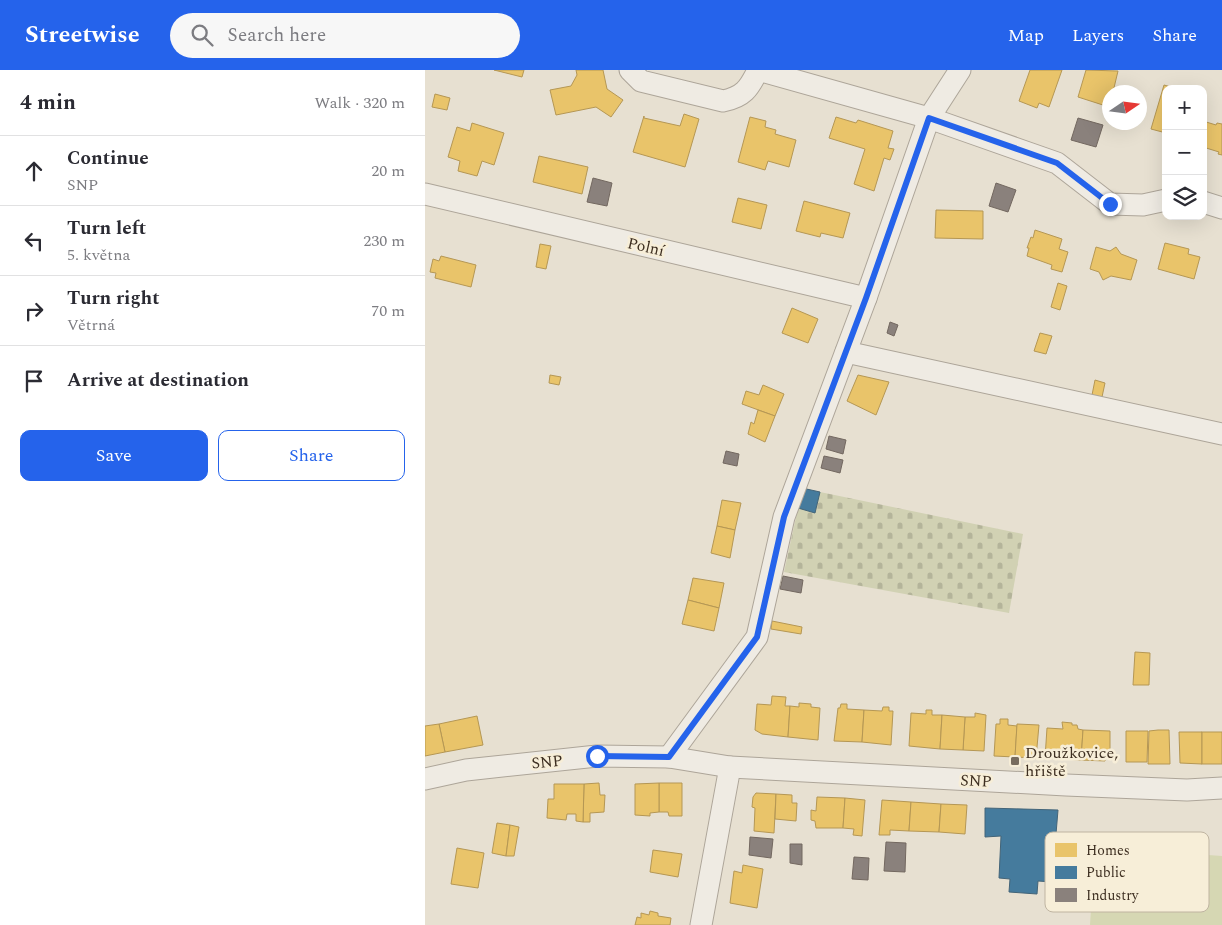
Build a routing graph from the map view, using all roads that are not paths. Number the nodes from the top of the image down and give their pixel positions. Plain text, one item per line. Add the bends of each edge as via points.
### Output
1 (629, 70) edge
2 (758, 70) edge
3 (959, 70) edge
4 (929, 118) junction
5 (425, 194) edge
6 (1162, 201) edge
7 (1207, 203) edge
8 (1222, 208) edge
9 (866, 298) junction
10 (846, 352) junction
11 (1222, 434) edge
12 (669, 757) junction
13 (730, 767) junction
14 (425, 779) edge
15 (1222, 788) edge
16 (701, 925) edge

1 - 2 street via 641,81 723,101 735,98 750,87
2 - 4 street
3 - 4 street
4 - 6 street via 1057,163 1110,204 1143,205
4 - 9 street
5 - 9 street, Polní
7 - 8 street
9 - 10 street
10 - 11 street
10 - 12 street via 784,517 757,637
12 - 13 street, SNP
12 - 14 street, SNP via 597,756 466,770
13 - 15 street, SNP via 1066,785 1187,790
13 - 16 street

